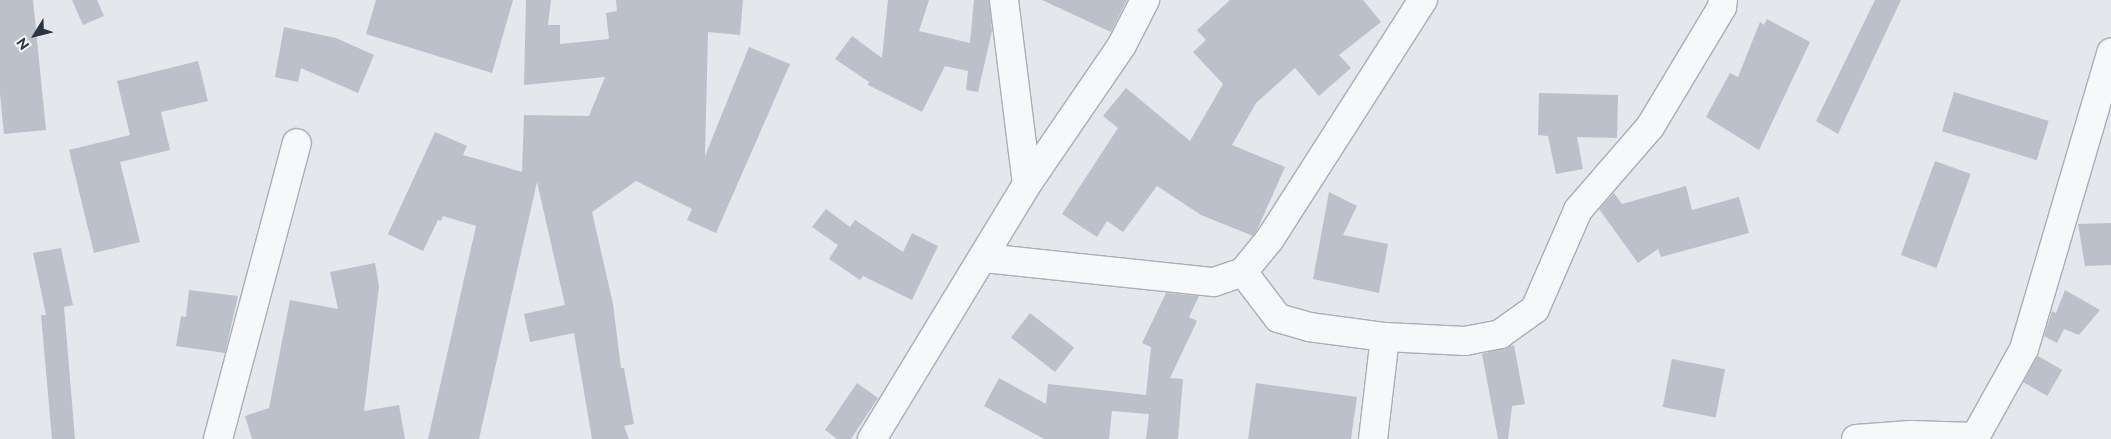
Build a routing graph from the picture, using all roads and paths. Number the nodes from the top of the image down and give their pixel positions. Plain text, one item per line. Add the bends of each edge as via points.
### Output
1 (1004, 0) edge
2 (1145, 0) edge
3 (1423, 0) edge
4 (1723, 0) edge
5 (2111, 53) edge
6 (297, 143) dead end
7 (1027, 184) junction
8 (984, 258) junction
9 (1243, 272) junction
10 (1385, 337) junction
11 (1974, 438) edge
12 (218, 439) edge
13 (872, 439) edge
14 (1373, 439) edge
15 (1856, 439) edge

1 - 7 street
2 - 7 street via 1122,44
3 - 9 street via 1270,239
4 - 10 street via 1722,7 1650,128 1578,210 1535,309 1500,334 1465,341
5 - 11 street via 2024,349
6 - 12 street
7 - 8 street
8 - 9 street via 1214,282
8 - 13 street
9 - 10 street via 1278,318 1309,327
10 - 14 street
11 - 15 street via 1910,434

